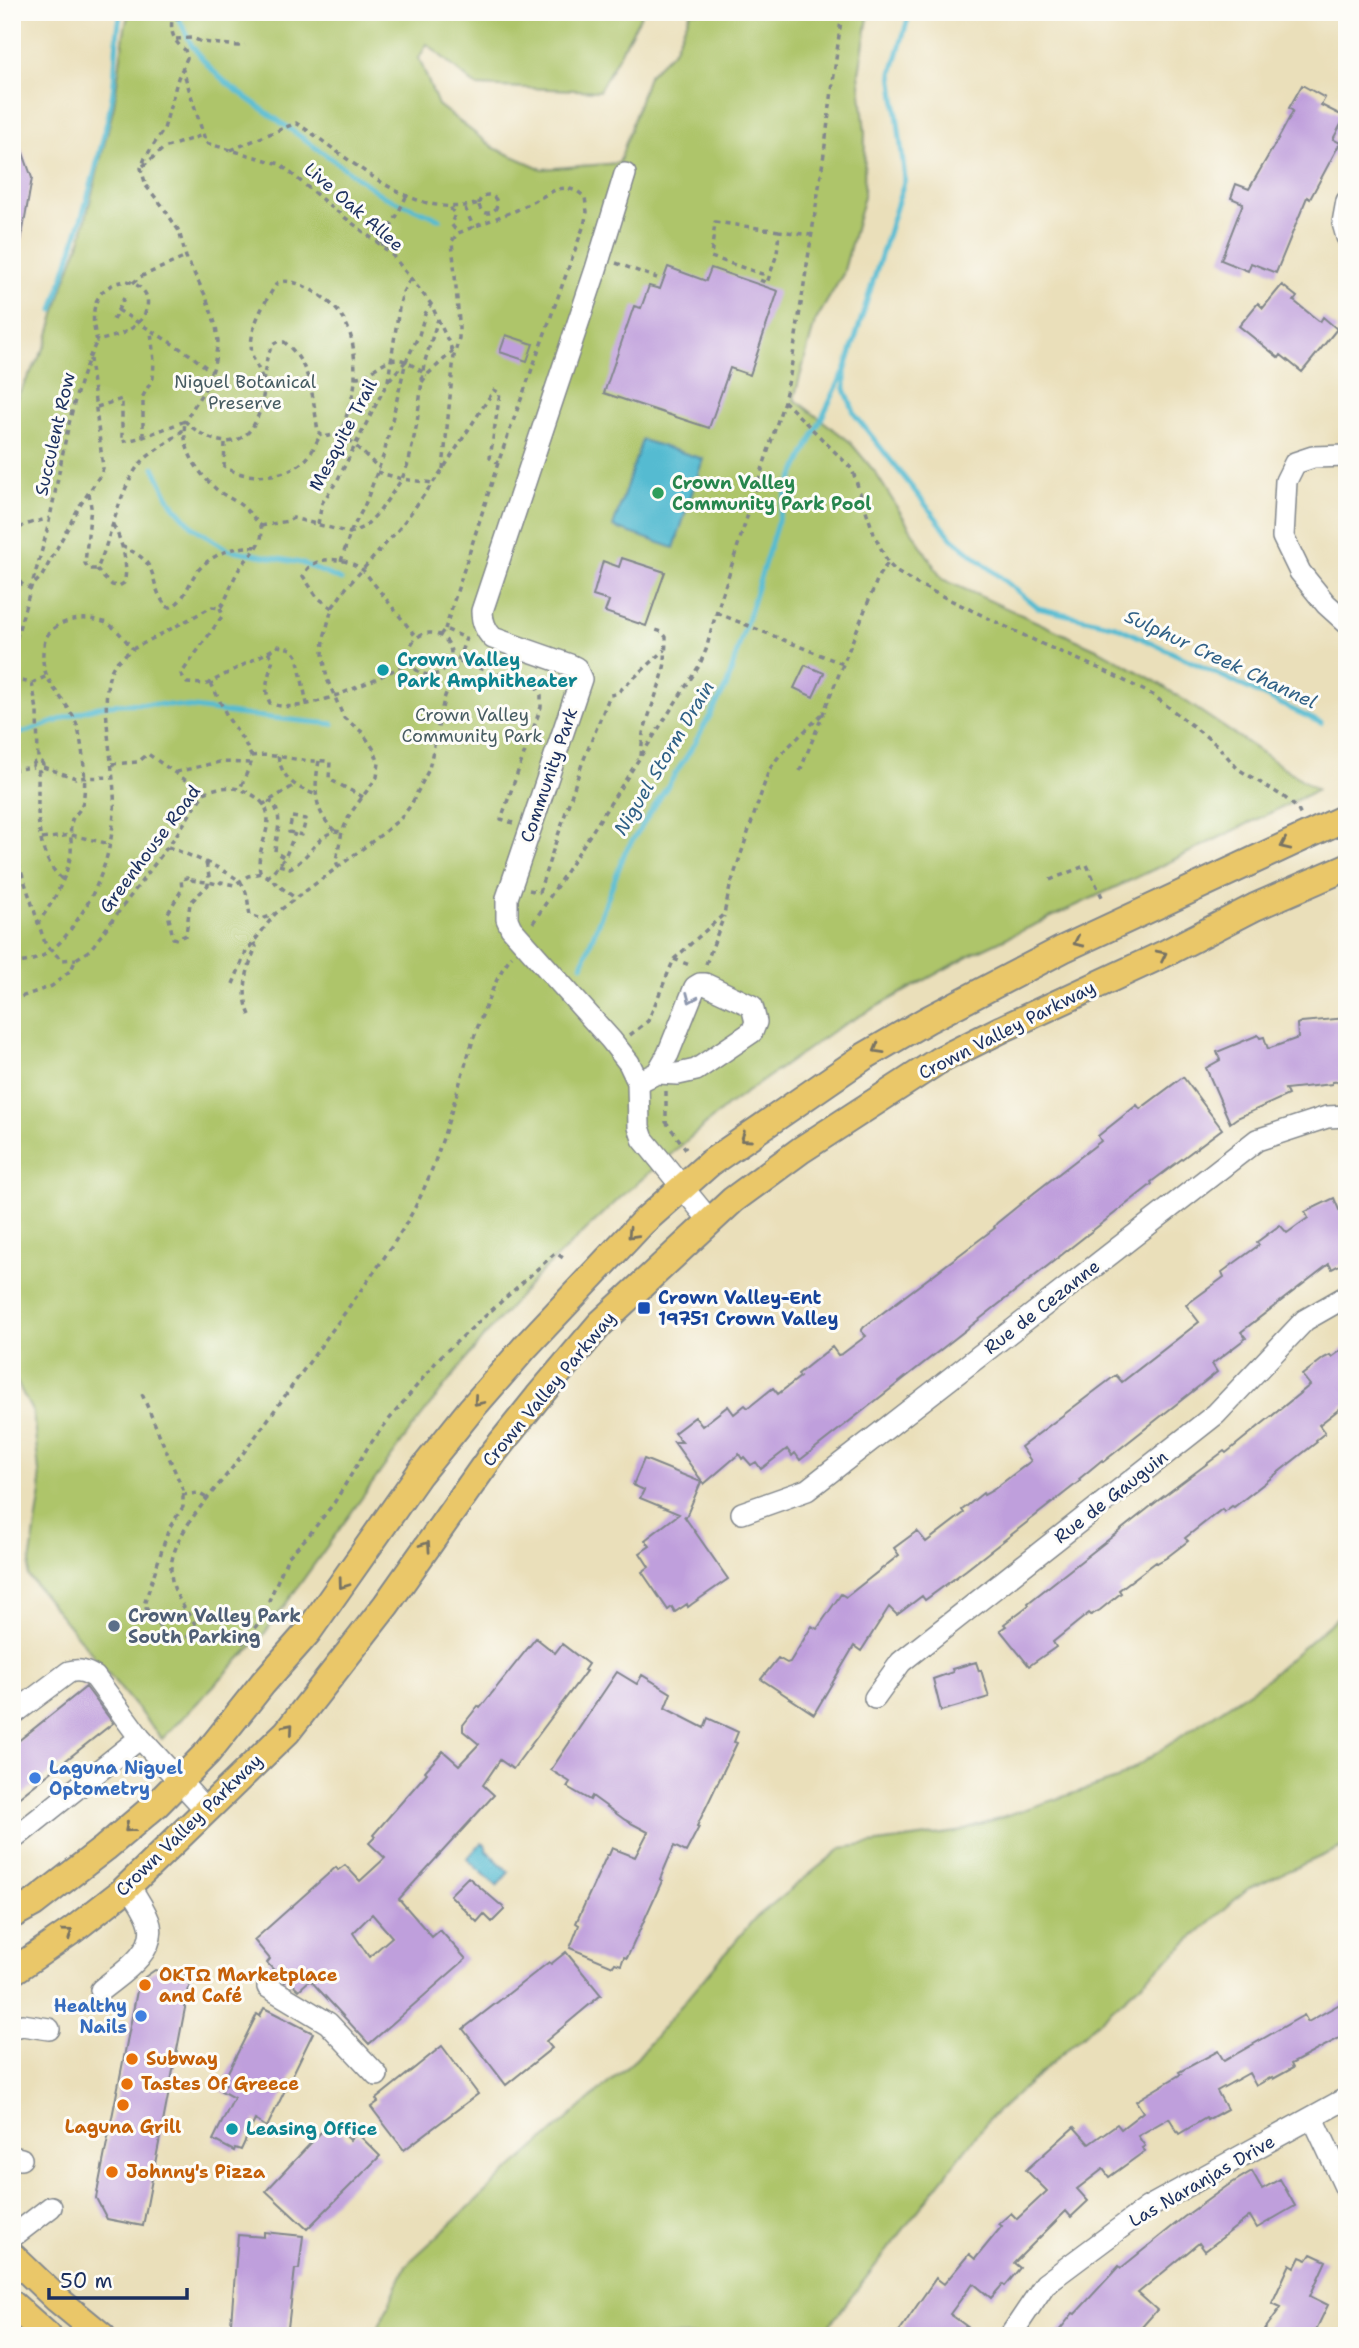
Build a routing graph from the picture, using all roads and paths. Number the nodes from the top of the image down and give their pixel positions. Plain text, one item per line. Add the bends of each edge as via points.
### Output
1 (309, 12) edge
2 (842, 12) edge
3 (174, 39) junction
4 (245, 45) dead end
5 (182, 66) junction
6 (204, 135) junction
7 (229, 151) junction
8 (141, 168) junction
9 (625, 174) dead end
10 (407, 195) junction
11 (1347, 201) edge
12 (479, 203) junction
13 (450, 208) junction
14 (465, 208) junction
15 (474, 228) junction
16 (779, 231) junction
17 (458, 233) junction
18 (811, 235) junction
19 (1347, 237) edge
20 (382, 246) junction
21 (186, 257) junction
22 (411, 278) junction
23 (133, 283) junction
24 (124, 298) dead end
25 (432, 304) junction
26 (118, 310) junction
27 (439, 317) junction
28 (113, 320) dead end
29 (138, 323) junction
30 (151, 331) junction
31 (97, 341) junction
32 (454, 354) junction
33 (89, 357) junction
34 (392, 360) junction
35 (406, 361) junction
36 (212, 372) junction
37 (425, 374) junction
38 (355, 377) junction
39 (388, 381) junction
40 (263, 382) junction
41 (784, 401) junction
42 (97, 407) junction
43 (185, 421) junction
44 (184, 429) junction
45 (342, 433) junction
46 (321, 434) junction
47 (143, 437) junction
48 (225, 442) junction
49 (355, 446) junction
50 (1347, 456) edge
51 (498, 463) junction
52 (443, 469) junction
53 (378, 470) junction
54 (402, 479) junction
55 (433, 483) junction
56 (89, 493) junction
57 (50, 518) junction
58 (318, 524) junction
59 (113, 525) junction
60 (261, 526) junction
61 (351, 533) junction
62 (121, 546) junction
63 (258, 547) junction
64 (341, 561) junction
65 (888, 563) junction
66 (97, 569) junction
67 (363, 570) junction
68 (32, 587) junction
69 (220, 608) junction
70 (332, 608) junction
71 (717, 613) junction
72 (1347, 623) edge
73 (445, 629) junction
74 (653, 629) dead end
75 (486, 630) junction
76 (440, 635) junction
77 (417, 638) junction
78 (466, 638) junction
79 (132, 649) junction
80 (665, 650) junction
81 (268, 652) junction
82 (12, 658) edge
83 (450, 659) junction
84 (458, 661) junction
85 (411, 662) junction
86 (843, 664) junction
87 (47, 676) junction
88 (12, 679) edge
89 (211, 682) junction
90 (33, 683) junction
91 (334, 695) junction
92 (307, 704) junction
93 (822, 714) junction
94 (251, 756) junction
95 (278, 756) junction
96 (641, 758) junction
97 (38, 760) junction
98 (319, 761) junction
99 (251, 763) junction
100 (112, 764) junction
101 (33, 767) junction
102 (41, 769) junction
103 (12, 770) edge
104 (800, 771) dead end
105 (176, 772) junction
106 (114, 777) junction
107 (85, 779) junction
108 (295, 785) junction
109 (240, 789) junction
110 (204, 793) junction
111 (317, 795) junction
112 (363, 797) junction
113 (268, 801) junction
114 (262, 805) junction
115 (1347, 817) edge
116 (517, 828) dead end
117 (335, 831) junction
118 (342, 832) junction
119 (295, 833) junction
120 (1310, 834) junction
121 (71, 835) junction
122 (42, 839) junction
123 (12, 844) edge
124 (110, 844) junction
125 (168, 847) junction
126 (285, 858) junction
127 (206, 863) junction
128 (279, 865) junction
129 (1347, 866) edge
130 (338, 867) junction
131 (261, 873) junction
132 (267, 878) junction
133 (62, 879) junction
134 (1050, 880) dead end
135 (209, 881) junction
136 (239, 881) junction
137 (524, 891) dead end
138 (295, 898) junction
139 (1103, 899) dead end
140 (275, 914) junction
141 (724, 914) junction
142 (526, 919) dead end
143 (37, 924) junction
144 (253, 941) junction
145 (521, 945) junction
146 (504, 947) dead end
147 (51, 952) junction
148 (76, 959) junction
149 (674, 959) junction
150 (12, 963) edge
151 (694, 967) dead end
152 (703, 971) dead end
153 (233, 985) dead end
154 (12, 1000) edge
155 (250, 1015) dead end
156 (617, 1033) junction
157 (648, 1078) junction
158 (1347, 1116) edge
159 (682, 1188) junction
160 (710, 1221) junction
161 (566, 1260) dead end
162 (1347, 1296) edge
163 (142, 1394) dead end
164 (183, 1495) junction
165 (208, 1499) junction
166 (742, 1513) dead end
167 (199, 1629) junction
168 (206, 1642) dead end
169 (242, 1644) dead end
170 (874, 1698) dead end
171 (12, 1715) edge
172 (140, 1738) junction
173 (179, 1781) junction
174 (206, 1810) junction
175 (12, 1840) edge
176 (129, 1885) junction
177 (12, 1915) edge
178 (12, 1972) edge
179 (268, 1987) dead end
180 (101, 1990) dead end
181 (12, 2028) edge
182 (49, 2029) dead end
183 (377, 2075) dead end
184 (1347, 2098) edge
185 (1313, 2118) junction
186 (1347, 2192) edge
187 (51, 2207) dead end
188 (12, 2237) edge
189 (12, 2256) edge
190 (12, 2304) edge
191 (48, 2336) edge
192 (102, 2336) edge
193 (1010, 2336) edge

1 - 3 path via 238,17 200,14 172,20
2 - 18 path
3 - 4 path
3 - 5 path via 185,50
5 - 6 path
5 - 8 path via 164,129
6 - 7 path, Live Oak Allee via 206,143
6 - 8 path via 164,148
7 - 10 path via 296,123 374,178
7 - 20 path, Live Oak Allee via 281,163
8 - 21 path via 146,186 179,231
9 - 75 street via 482,611
10 - 13 path
10 - 20 path
11 - 19 street via 1343,223
12 - 12 path via 489,195 497,205 486,212
12 - 14 path
13 - 14 path
13 - 17 path via 455,214 451,224
14 - 15 path
15 - 17 path
15 - 51 path via 557,189 568,188 585,197 584,225
16 - 16 path via 767,283 760,281 762,274 711,257 715,222
16 - 18 path
17 - 32 path via 452,241 459,322
18 - 41 path
20 - 22 path, Live Oak Allee
21 - 23 path
21 - 36 path via 216,326
22 - 25 path, Live Oak Allee
22 - 34 path, Mesquite Trail via 403,292
23 - 29 path via 147,295
23 - 31 path via 117,282 102,291 94,313
24 - 26 path
25 - 27 path, Live Oak Allee
25 - 35 path
26 - 28 path
26 - 29 path
27 - 32 path, Live Oak Allee
27 - 37 path
29 - 30 path
29 - 31 path
30 - 36 path
30 - 47 path via 153,378 143,396
31 - 33 path, Succulent Row
32 - 37 path
32 - 52 path
33 - 42 path
33 - 57 path, Succulent Row
34 - 35 path
34 - 38 path
34 - 39 path, Mesquite Trail
35 - 37 path
35 - 39 path
35 - 53 path
36 - 43 path
37 - 54 path
38 - 40 path via 352,333 344,319 321,296 284,280 269,295 252,335 251,354
38 - 45 path
39 - 49 path, Mesquite Trail
40 - 46 path via 270,350 277,342 285,342 305,368
40 - 48 path via 262,401 251,431
41 - 65 path via 847,463
41 - 71 path
42 - 47 path via 122,399 122,442
42 - 56 path via 103,468
43 - 44 path
43 - 47 path
43 - 48 path via 199,434
44 - 59 path via 134,470
44 - 60 path via 188,452 198,468 215,489 242,506
45 - 46 path
45 - 49 path
46 - 48 path via 303,463 262,475 227,469
49 - 53 path
49 - 58 path, Mesquite Trail via 322,503
50 - 72 street via 1295,463 1286,481 1283,537 1300,572
51 - 52 path via 490,458 500,393 494,390
51 - 73 path
52 - 55 path
53 - 54 path
53 - 61 path
54 - 55 path
54 - 61 path via 379,512
55 - 67 path
56 - 66 path via 85,564
56 - 68 path
57 - 68 path, Succulent Row
57 - 68 path via 20,527 15,533 17,576 20,583
58 - 60 path via 293,518
58 - 61 path
59 - 62 path
59 - 66 path
60 - 63 path
61 - 64 path
62 - 63 path via 145,558 165,605 171,607 213,557 235,548
62 - 66 path via 126,576 122,586 112,584
63 - 69 path via 237,572
64 - 67 path
64 - 70 path via 314,562 303,576 317,597
65 - 86 path
65 - 120 path via 917,584 1153,695 1217,745 1238,768 1297,808
67 - 70 path
67 - 77 path
68 - 82 path, Succulent Row
69 - 79 path via 212,607
69 - 89 path via 223,615 181,674 192,685
70 - 91 path via 323,654
71 - 86 path
71 - 96 path via 699,666
73 - 76 path
73 - 78 path
74 - 80 path via 666,637
75 - 78 path
75 - 145 street, Community Park via 501,642 576,668 581,679 507,898 507,919
76 - 77 path via 428,633
76 - 83 path via 449,643
77 - 85 path via 409,653
78 - 84 path
79 - 87 path via 108,624 83,618 69,621 46,637
79 - 100 path via 111,670 107,715
80 - 96 path
80 - 137 path via 610,695 539,892
81 - 89 path
81 - 92 path via 278,646 292,649
81 - 92 path via 273,658 266,681 270,703
83 - 84 path
83 - 85 path via 440,674 428,676
84 - 116 path via 536,687 541,695 541,707 501,818
84 - 130 path via 418,794 401,818
85 - 91 path
86 - 93 path
87 - 90 path
87 - 107 path via 76,723
88 - 90 path
89 - 94 path
90 - 97 path
91 - 92 path
91 - 112 path via 344,718 362,732 379,762 377,777
93 - 104 path
93 - 141 path via 769,770
94 - 95 path
94 - 99 path
95 - 98 path
95 - 108 path via 283,773
96 - 145 path
97 - 101 path
97 - 102 path
98 - 111 path
98 - 112 path via 330,762 329,779
99 - 105 path via 219,762
99 - 109 path
100 - 105 path via 138,762 148,754
100 - 106 path
101 - 102 path
101 - 103 path
102 - 107 path
102 - 122 path via 36,801
105 - 110 path
106 - 107 path
106 - 124 path
107 - 121 path
108 - 111 path
108 - 113 path
109 - 110 path, Greenhouse Road
109 - 114 path
110 - 125 path, Greenhouse Road
111 - 117 path via 318,808
112 - 118 path
113 - 114 path
113 - 126 path via 279,816 275,852
114 - 131 path via 269,824 258,864
115 - 120 main road
117 - 118 path
117 - 128 path via 319,839 296,866
118 - 130 path
119 - 119 path via 302,835 306,819 292,817 289,832
119 - 126 path
120 -> 159 main road via 1063,949 917,1026 801,1099
121 - 122 path
121 - 124 path
121 - 133 path via 71,856
122 - 133 path via 51,869
123 - 143 path
124 - 147 path via 92,895
125 - 127 path
125 - 148 path, Greenhouse Road via 90,950
126 - 128 path
127 - 135 path
127 - 136 path
128 - 132 path
160 -> 129 main road, Crown Valley Parkway via 801,1150 938,1061
130 - 138 path
131 - 132 path
131 - 136 path
132 - 138 path
133 - 143 path
134 - 139 path via 1087,865
135 - 135 path via 181,879 168,912 173,938 186,935 190,903
135 - 136 path via 234,885
136 - 140 path via 250,915 262,919
138 - 140 path
140 - 144 path
141 - 149 path
141 - 152 path
142 - 145 path
143 - 147 path
144 - 153 path
144 - 155 path via 256,947 246,970 245,1001
145 - 146 path
145 - 156 street, Community Park
145 - 165 path via 492,991 442,1145 411,1215
147 - 148 path via 62,960
147 - 150 path via 32,961
148 - 154 path, Greenhouse Road via 71,970 52,986
149 - 151 path
149 - 156 path via 648,1021 630,1035
156 - 157 street, Community Park via 629,1063
157 -> 157 street via 696,1070 752,1032 756,1022 752,1006 705,984 695,987 668,1054
157 - 159 street, Community Park via 639,1127 643,1139
158 - 166 street, Rue de Cezanne via 1327,1117 1257,1140 807,1490
159 - 160 street, Community Park
159 -> 173 main road via 588,1279 472,1408 419,1474 308,1632
174 -> 160 main road, Crown Valley Parkway via 294,1722 386,1605 494,1452 600,1324
161 - 169 path via 554,1254 441,1356 368,1447 334,1503 288,1557 260,1621
162 - 170 street, Rue de Gauguin via 1305,1320 1216,1414 901,1662
163 - 164 path
164 - 165 path via 198,1493
164 - 167 path via 183,1507 169,1528 144,1605 168,1639 177,1643
165 - 167 path via 177,1544 171,1571 180,1602
167 - 168 path
171 - 172 street via 77,1670 96,1677
172 - 173 street
172 - 175 street
173 - 174 street
173 -> 177 main road via 105,1848
174 - 176 main road, Crown Valley Parkway
178 -> 176 main road, Crown Valley Parkway
176 - 180 street via 151,1932 136,1960
179 - 183 street via 328,2023
181 - 182 street
184 - 185 street, Las Naranjas Drive
185 - 186 street
185 - 193 street, Las Naranjas Drive via 1147,2208 1045,2284
187 - 188 street
189 - 192 main road
190 - 191 main road

